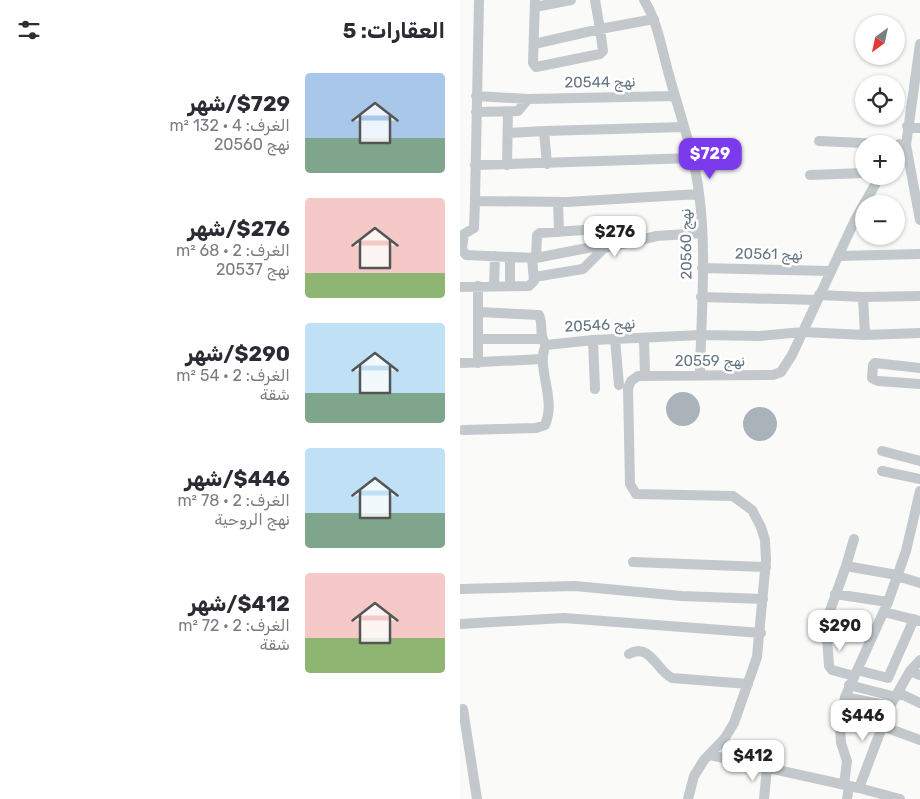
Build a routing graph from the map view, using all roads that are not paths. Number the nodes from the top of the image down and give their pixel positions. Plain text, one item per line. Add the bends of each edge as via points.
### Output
1 (479, 0) edge
2 (571, 0) edge
3 (595, 0) edge
4 (644, 0) edge
5 (535, 4) edge
6 (654, 19) junction
7 (600, 29) junction
8 (534, 44) junction
9 (920, 44) edge
10 (918, 64) edge
11 (476, 96) junction
12 (675, 96) junction
13 (528, 100) junction
14 (476, 112) junction
15 (508, 112) junction
16 (907, 126) junction
17 (684, 127) junction
18 (920, 128) edge
19 (544, 131) junction
20 (508, 133) junction
21 (903, 135) edge
22 (819, 141) dead end
23 (855, 143) edge
24 (693, 158) junction
25 (905, 158) edge
26 (547, 164) junction
27 (475, 165) junction
28 (507, 165) junction
29 (855, 173) edge
30 (810, 175) dead end
31 (916, 182) edge
32 (875, 185) edge
33 (699, 194) junction
34 (475, 201) junction
35 (558, 202) junction
36 (920, 220) edge
37 (559, 232) junction
38 (701, 233) junction
39 (603, 247) junction
40 (920, 254) edge
41 (495, 256) junction
42 (838, 256) junction
43 (510, 257) junction
44 (534, 258) junction
45 (704, 268) junction
46 (830, 271) junction
47 (534, 277) junction
48 (475, 286) junction
49 (494, 286) junction
50 (510, 286) junction
51 (460, 287) edge
52 (920, 296) edge
53 (701, 297) junction
54 (863, 297) junction
55 (818, 298) junction
56 (478, 312) junction
57 (803, 332) junction
58 (920, 333) edge
59 (700, 335) junction
60 (865, 335) junction
61 (478, 338) junction
62 (644, 338) junction
63 (615, 339) junction
64 (593, 340) junction
65 (544, 342) junction
66 (542, 359) junction
67 (460, 363) edge
68 (478, 363) junction
69 (920, 368) edge
70 (700, 375) junction
71 (641, 376) junction
72 (920, 384) edge
73 (619, 385) dead end
74 (595, 389) dead end
75 (463, 430) dead end
76 (882, 451) dead end
77 (920, 461) edge
78 (882, 471) dead end
79 (920, 480) edge
80 (920, 491) edge
81 (854, 539) dead end
82 (633, 562) dead end
83 (846, 566) junction
84 (766, 567) junction
85 (897, 576) junction
86 (920, 583) edge
87 (460, 589) edge
88 (835, 594) junction
89 (763, 599) junction
90 (886, 607) junction
91 (917, 620) edge
92 (460, 624) edge
93 (761, 634) junction
94 (629, 654) dead end
95 (920, 660) edge
96 (915, 673) edge
97 (853, 677) junction
98 (888, 678) junction
99 (748, 684) junction
100 (897, 696) junction
101 (845, 697) junction
102 (920, 703) edge
103 (463, 714) edge
104 (882, 726) junction
105 (920, 740) edge
106 (710, 755) junction
107 (767, 768) junction
108 (851, 786) junction
109 (478, 799) edge
110 (688, 799) edge
111 (764, 799) edge
112 (847, 799) edge
113 (900, 799) edge

1 - 11 street
2 - 5 street
3 - 7 street
4 - 6 street, نهج 20560
5 - 8 street
6 - 7 street
6 - 12 street, نهج 20560
7 - 8 street
7 - 8 street via 603,50 600,54 536,66 533,63
9 - 10 street
10 - 16 street
11 - 13 street, نهج 20544
11 - 14 street
12 - 13 street, نهج 20544
12 - 17 street, نهج 20560
13 - 15 street via 520,110
14 - 15 street
14 - 27 street
15 - 20 street
16 - 18 street
16 - 21 street
17 - 19 street
17 - 24 street, نهج 20560
19 - 20 street
19 - 26 street
20 - 28 street
22 - 23 street
24 - 26 street
24 - 33 street, نهج 20560
25 - 31 street
26 - 28 street
27 - 28 street
27 - 34 street
29 - 30 street
31 - 36 street
32 - 42 street
33 - 35 street
33 - 38 street, نهج 20560
34 - 35 street
34 - 41 street via 474,228 464,234 462,250 466,255
35 - 37 street
37 - 39 street via 600,230
37 - 44 street via 539,233
38 - 39 street via 657,236
38 - 45 street, نهج 20560
39 - 44 street
39 - 47 street via 583,269
40 - 42 street
41 - 43 street
41 - 49 street
42 - 46 street
43 - 44 street
43 - 50 street
44 - 47 street
45 - 46 street, نهج 20561
45 - 53 street, نهج 20560
46 - 55 street
47 - 50 street via 530,286
48 - 49 street
48 - 51 street
48 - 56 street
49 - 50 street
52 - 54 street
53 - 55 street
53 - 59 street, نهج 20560
54 - 55 street
54 - 60 street
55 - 57 street
56 - 61 street
56 - 65 street via 537,314 541,319
57 - 59 street, نهج 20546 via 760,336
57 - 60 street, نهج 20546
57 - 70 street, نهج 20559 via 781,372 773,375
58 - 60 street, نهج 20546
59 - 62 street, نهج 20546
59 - 70 street, نهج 20560
61 - 65 street
61 - 68 street
62 - 63 street, نهج 20546
62 - 71 street
63 - 64 street, نهج 20546
63 - 73 street
64 - 65 street, نهج 20546
64 - 74 street
65 - 66 street, نهج 20546
66 - 68 street
66 - 75 street, نهج 20546 via 549,395 545,425
67 - 68 street
69 - 72 street via 875,363 872,376 874,380
70 - 71 street, نهج 20559
71 - 84 street via 631,381 628,388 632,490 642,495 733,496 752,510 762,527
76 - 77 street
78 - 79 street
80 - 85 street
81 - 83 street
82 - 84 street
83 - 85 street
83 - 88 street
84 - 89 street
85 - 86 street
85 - 90 street
87 - 89 street via 575,586 681,596
88 - 90 street
88 - 97 street via 826,624 828,664 832,670
89 - 93 street
90 - 91 street
90 - 97 street
91 - 98 street
92 - 93 street via 564,618
93 - 99 street via 758,657
94 - 99 street via 646,652 672,678
95 - 96 street
96 - 100 street
97 - 98 street
97 - 100 street
97 - 101 street
98 - 100 street
99 - 106 street via 734,723
100 - 101 street
100 - 102 street
100 - 104 street
101 - 108 street via 840,725 841,743 848,761
103 - 109 street
104 - 105 street
104 - 108 street
106 - 107 street
106 - 110 street via 694,776
107 - 108 street
107 - 111 street
108 - 112 street
108 - 113 street

